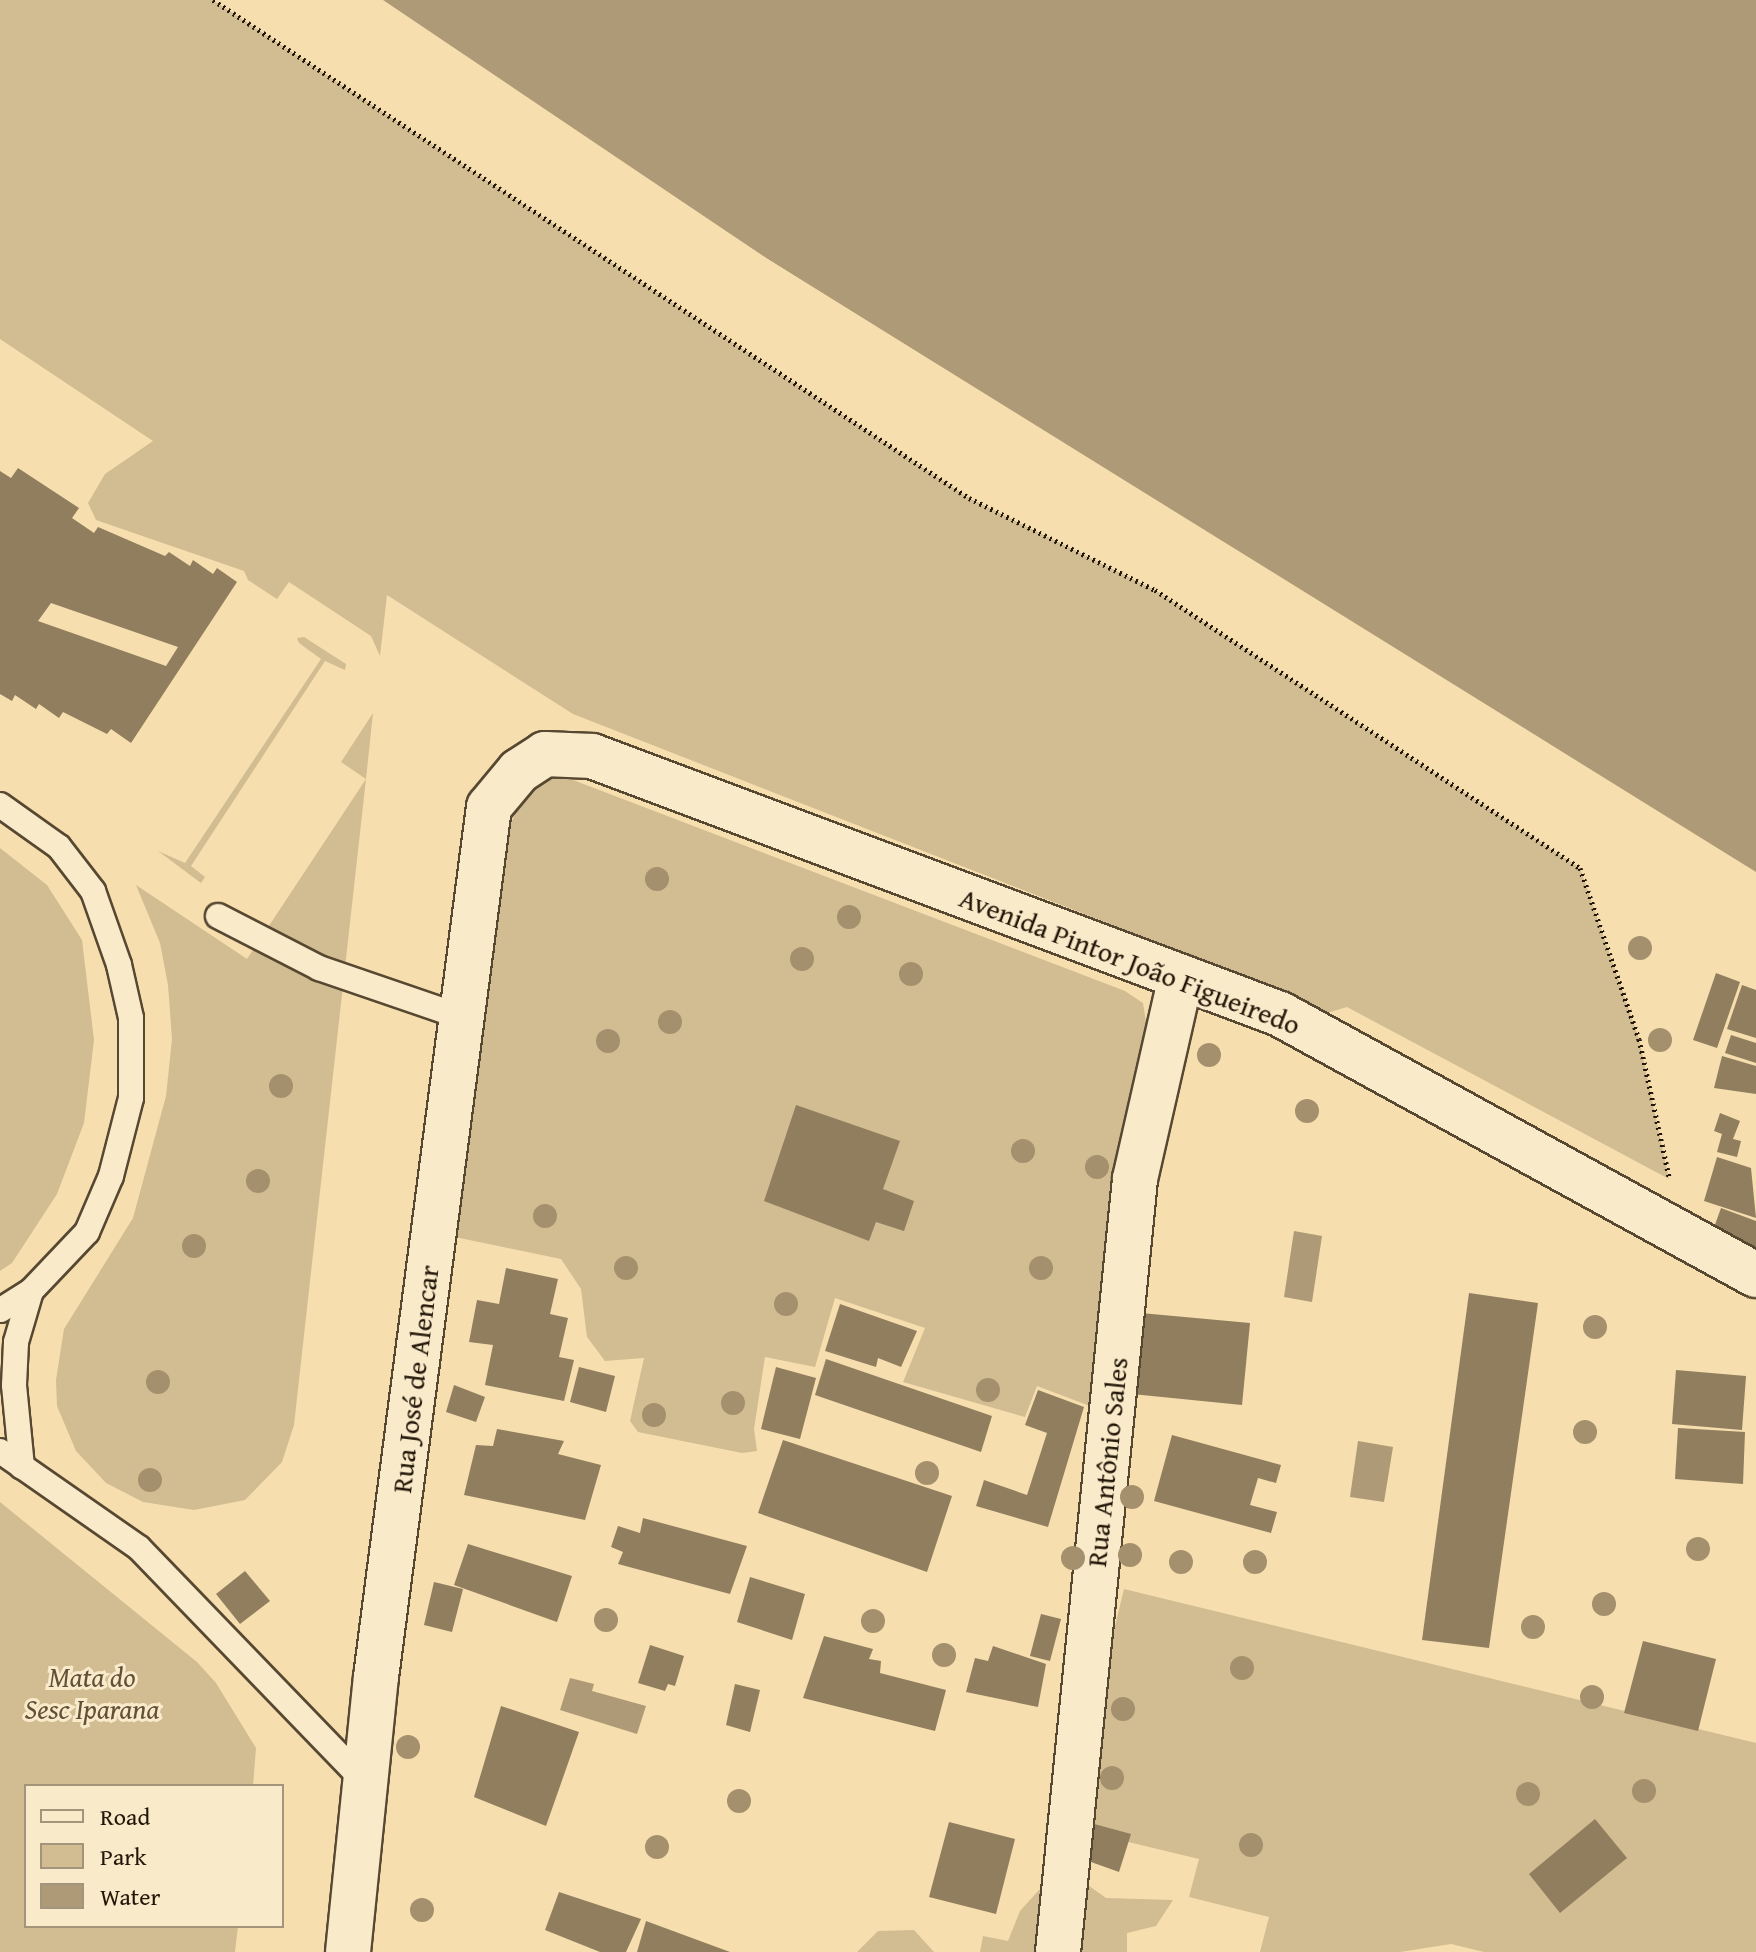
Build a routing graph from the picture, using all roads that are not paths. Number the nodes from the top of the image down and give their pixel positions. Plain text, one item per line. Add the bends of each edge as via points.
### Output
1 (0, 805) edge
2 (489, 807) joint
3 (218, 916) dead end
4 (1181, 977) junction
5 (462, 1017) junction
6 (1756, 1275) edge
7 (31, 1291) junction
8 (0, 1310) edge
9 (0, 1451) edge
10 (22, 1467) junction
11 (367, 1785) junction
12 (348, 1952) edge
13 (1058, 1952) edge

1 - 7 lane via 59,847 93,891 131,1018 131,1098 111,1176 87,1232
2 - 4 street, Avenida Pintor João Figueiredo via 519,771 545,754 592,756
2 - 5 street, Rua José de Alencar
3 - 5 lane via 319,968
4 - 6 street, Avenida Pintor João Figueiredo via 1280,1014
4 - 13 street, Rua Antônio Sales via 1135,1179
5 - 11 street, Rua José de Alencar via 376,1677
7 - 8 lane
7 - 10 lane via 16,1342 14,1385
9 - 10 lane
10 - 11 lane via 139,1548
11 - 12 street, Rua José de Alencar

